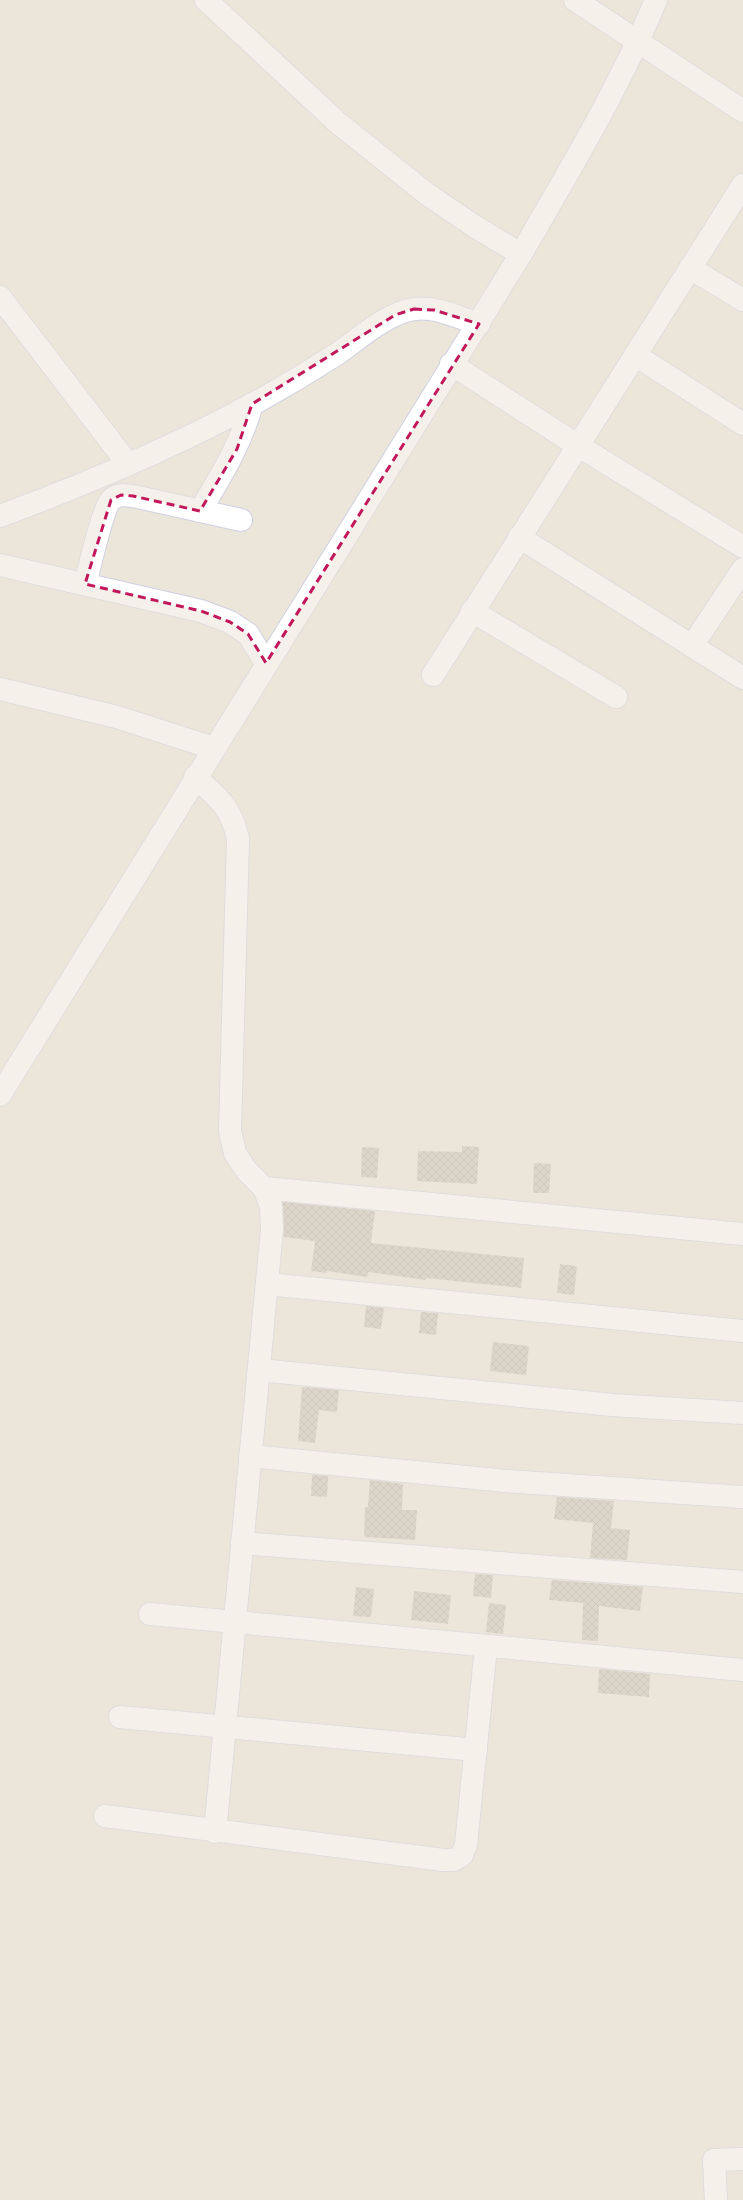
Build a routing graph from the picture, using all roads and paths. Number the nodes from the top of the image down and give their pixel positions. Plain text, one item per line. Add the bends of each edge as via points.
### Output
1 (206, 0) edge
2 (575, 0) edge
3 (656, 0) edge
4 (638, 41) junction
5 (743, 111) edge
6 (743, 185) edge
7 (521, 254) junction
8 (690, 268) junction
9 (0, 297) edge
10 (743, 300) edge
11 (479, 324) junction
12 (635, 355) junction
13 (451, 364) junction
14 (252, 404) junction
15 (743, 424) edge
16 (577, 445) junction
17 (128, 464) junction
18 (200, 511) junction
19 (0, 516) edge
20 (241, 520) dead end
21 (519, 537) junction
22 (743, 547) edge
23 (0, 565) edge
24 (743, 569) edge
25 (85, 584) junction
26 (472, 611) junction
27 (692, 646) junction
28 (266, 663) junction
29 (433, 675) dead end
30 (743, 678) edge
31 (0, 689) edge
32 (616, 697) dead end
33 (213, 748) junction
34 (195, 777) junction
35 (0, 1095) edge
36 (264, 1188) junction
37 (743, 1234) edge
38 (267, 1284) junction
39 (743, 1331) edge
40 (259, 1370) junction
41 (743, 1413) edge
42 (250, 1456) junction
43 (743, 1497) edge
44 (242, 1543) junction
45 (743, 1582) edge
46 (150, 1614) dead end
47 (234, 1623) junction
48 (486, 1647) junction
49 (743, 1670) edge
50 (120, 1717) dead end
51 (224, 1727) junction
52 (476, 1750) junction
53 (105, 1816) dead end
54 (214, 1832) junction
55 (743, 2159) edge
56 (716, 2200) edge

1 - 7 street via 337,122 427,194
2 - 4 street
3 - 4 street
4 - 5 street
4 - 7 street via 589,136
6 - 8 street
7 - 11 street
8 - 10 street
8 - 12 street
9 - 17 street
11 - 13 street
11 - 14 street via 434,310 414,309 395,315 322,364
12 - 15 street
12 - 16 street
13 - 16 street
13 - 28 street
14 - 17 street
14 - 18 street via 237,449
16 - 21 street
16 - 22 street
17 - 19 street
18 - 20 street
18 - 25 street via 133,496 121,495 111,500
21 - 26 street
21 - 27 street
23 - 25 street
24 - 27 street
25 - 28 street via 201,611 230,622 248,634
26 - 29 street
26 - 32 street
27 - 30 street
28 - 33 street
31 - 33 street via 117,717
33 - 34 street
34 - 35 street
34 - 36 street via 224,804 234,819 238,839 230,1131 235,1153 246,1170
36 - 37 street
36 - 38 street via 271,1206 272,1229
38 - 39 street
38 - 40 street
40 - 41 street via 613,1405
40 - 42 street
42 - 43 street via 506,1481
42 - 44 street
44 - 45 street
44 - 47 street
46 - 47 street
47 - 48 street
47 - 51 street
48 - 49 street
48 - 52 street
50 - 51 street
51 - 52 street
51 - 54 street
52 - 54 street via 466,1844 462,1855 454,1860
53 - 54 street
55 - 56 street via 714,2160

